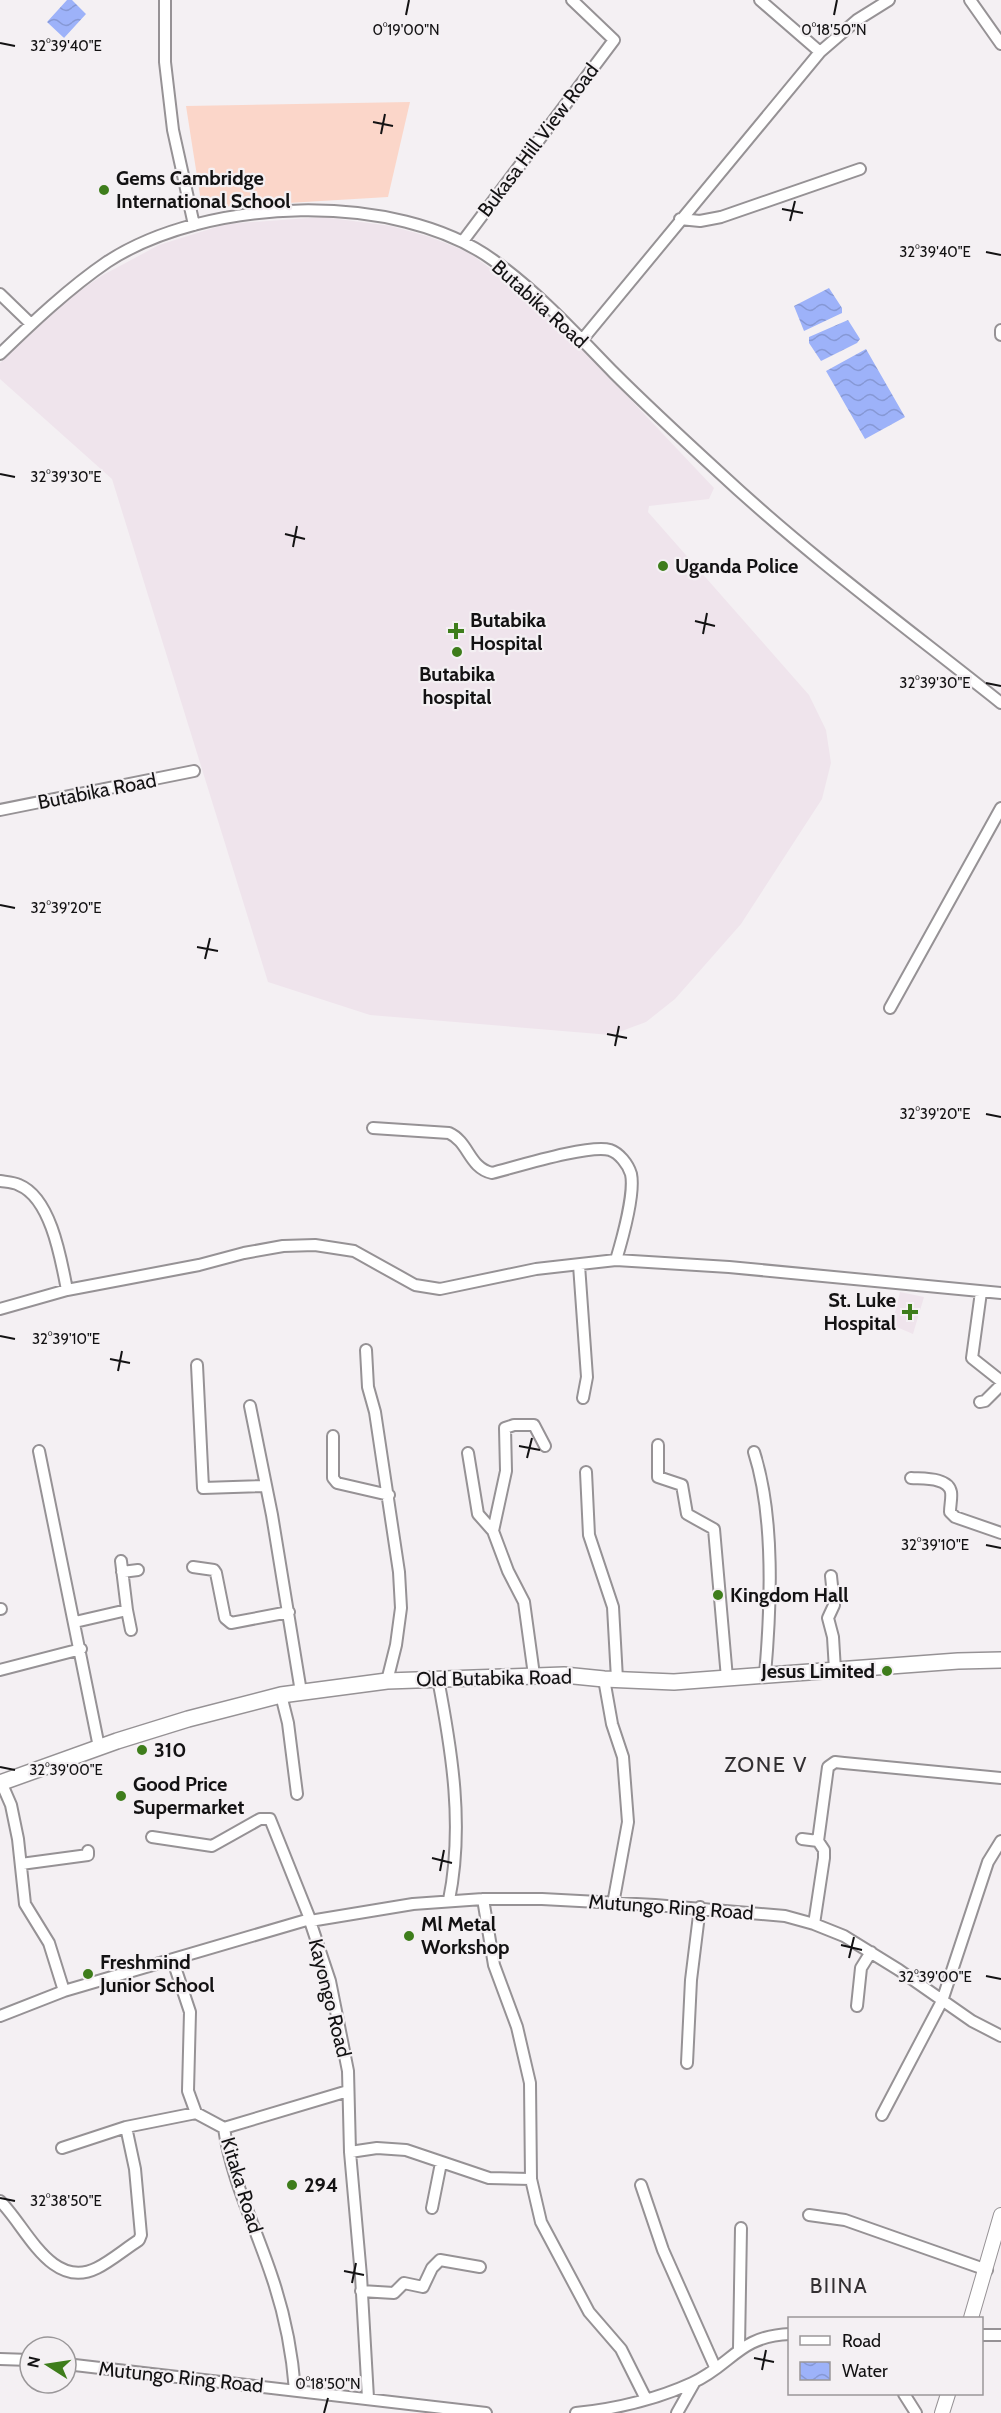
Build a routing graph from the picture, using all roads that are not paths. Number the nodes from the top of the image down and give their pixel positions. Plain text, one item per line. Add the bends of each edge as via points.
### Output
1 (165, 0) edge
2 (572, 0) edge
3 (760, 0) edge
4 (970, 0) edge
5 (885, 1) edge
6 (1001, 44) edge
7 (820, 52) junction
8 (860, 169) dead end
9 (680, 219) junction
10 (195, 225) junction
11 (463, 241) junction
12 (0, 294) edge
13 (31, 324) junction
14 (582, 340) junction
15 (0, 354) edge
16 (1001, 703) edge
17 (194, 771) dead end
18 (1001, 808) edge
19 (0, 810) edge
20 (890, 1008) dead end
21 (373, 1128) dead end
22 (0, 1181) edge
23 (616, 1260) junction
24 (579, 1265) junction
25 (67, 1290) junction
26 (981, 1292) junction
27 (1001, 1293) edge
28 (0, 1309) edge
29 (366, 1350) dead end
30 (197, 1365) dead end
31 (1001, 1383) edge
32 (583, 1398) dead end
33 (980, 1402) dead end
34 (250, 1406) dead end
35 (333, 1436) dead end
36 (658, 1445) dead end
37 (544, 1446) dead end
38 (39, 1451) dead end
39 (754, 1452) dead end
40 (468, 1453) dead end
41 (586, 1472) dead end
42 (911, 1478) dead end
43 (265, 1486) junction
44 (389, 1496) junction
45 (493, 1531) junction
46 (1001, 1533) edge
47 (193, 1567) dead end
48 (138, 1570) dead end
49 (831, 1576) dead end
50 (127, 1610) junction
51 (289, 1612) junction
52 (75, 1622) junction
53 (131, 1630) dead end
54 (81, 1649) junction
55 (1001, 1660) edge
56 (0, 1670) edge
57 (835, 1670) junction
58 (534, 1675) junction
59 (765, 1675) junction
60 (438, 1678) junction
61 (727, 1678) junction
62 (611, 1679) junction
63 (387, 1681) junction
64 (301, 1692) junction
65 (281, 1695) junction
66 (99, 1747) junction
67 (1001, 1778) edge
68 (1, 1782) edge
69 (297, 1794) dead end
70 (152, 1837) dead end
71 (802, 1839) dead end
72 (818, 1841) junction
73 (1001, 1841) edge
74 (88, 1851) dead end
75 (21, 1864) junction
76 (483, 1899) junction
77 (449, 1900) junction
78 (613, 1904) junction
79 (700, 1907) junction
80 (310, 1920) junction
81 (814, 1924) junction
82 (871, 1952) junction
83 (173, 1960) junction
84 (64, 1991) junction
85 (942, 2001) junction
86 (857, 2006) dead end
87 (0, 2016) edge
88 (1001, 2036) edge
89 (687, 2063) dead end
90 (348, 2091) junction
91 (196, 2113) junction
92 (882, 2115) dead end
93 (126, 2127) junction
94 (224, 2127) junction
95 (62, 2148) dead end
96 (350, 2152) junction
97 (441, 2163) junction
98 (531, 2179) junction
99 (641, 2185) dead end
100 (0, 2201) edge
101 (432, 2208) dead end
102 (809, 2215) dead end
103 (1001, 2215) edge
104 (741, 2228) dead end
105 (480, 2267) dead end
106 (987, 2270) junction
107 (361, 2291) junction
108 (972, 2317) edge
109 (788, 2334) edge
110 (983, 2335) edge
111 (1001, 2335) edge
112 (739, 2348) junction
113 (0, 2359) edge
114 (18, 2360) edge
115 (78, 2365) edge
116 (716, 2367) junction
117 (694, 2382) junction
118 (295, 2390) junction
119 (905, 2395) edge
120 (948, 2395) edge
121 (368, 2398) junction
122 (646, 2399) junction
123 (486, 2413) edge
124 (576, 2413) edge
125 (677, 2413) edge
126 (916, 2413) edge
127 (942, 2413) edge

1 - 10 street via 165,62 173,130
2 - 11 street, Bukasa Hill View Road via 614,40
3 - 7 street
4 - 6 street
5 - 7 street
7 - 9 street
8 - 9 street via 721,218
9 - 14 street
10 - 11 street, Butabika Road via 275,212 339,210 402,219
10 - 13 street, Butabika Road via 109,261
11 - 14 street, Butabika Road via 531,289
12 - 13 street
13 - 15 street, Butabika Road
14 - 16 street, Butabika Road via 755,506
17 - 19 street, Butabika Road
18 - 20 street
21 - 23 street via 449,1133 457,1137 477,1167 492,1173 598,1149 616,1153 627,1164 631,1182
22 - 25 street via 19,1185 34,1195 46,1212
23 - 24 street
23 - 26 street
24 - 25 street via 536,1269 440,1289 415,1285 354,1251 326,1246 283,1246
24 - 32 street via 587,1377
25 - 28 street
26 - 27 street
26 - 31 street via 972,1359
29 - 44 street via 368,1387
30 - 43 street via 203,1488
31 - 33 street
34 - 43 street
35 - 44 street via 333,1478 337,1483
36 - 61 street via 658,1477 682,1485 687,1514 714,1528
37 - 45 street via 534,1425 505,1428 506,1471
38 - 52 street
39 - 59 street via 764,1490 770,1572
40 - 45 street via 478,1514
41 - 62 street via 590,1535 613,1607
42 - 46 street via 942,1482 950,1487 950,1512 955,1517
43 - 51 street
44 - 63 street via 401,1608
45 - 58 street via 524,1602
47 - 51 street via 214,1570 225,1618 231,1623
48 - 50 street via 122,1567
49 - 57 street via 834,1605 828,1618 834,1637
50 - 52 street
50 - 53 street
51 - 64 street
52 - 54 street
54 - 56 street
54 - 66 street
55 - 57 main road, Old Butabika Road
57 - 59 main road, Old Butabika Road
58 - 60 main road, Old Butabika Road
58 - 62 main road, Old Butabika Road
59 - 61 main road, Old Butabika Road
60 - 63 main road, Old Butabika Road
60 - 77 street via 453,1757 456,1806 454,1875
61 - 62 main road, Old Butabika Road via 674,1682
62 - 78 street via 612,1724 623,1757 628,1822
63 - 64 main road, Old Butabika Road
64 - 65 main road, Old Butabika Road
65 - 66 main road, Old Butabika Road
65 - 69 street
66 - 68 main road, Old Butabika Road
67 - 72 street via 835,1762 826,1774
68 - 75 street via 11,1805
70 - 80 street, Kayongo Road via 212,1846 260,1819 270,1818
71 - 72 street
72 - 81 street via 824,1858
73 - 85 street via 988,1862
74 - 75 street via 88,1855
75 - 84 street via 25,1904 49,1943
76 - 77 street, Mutungo Ring Road
76 - 78 street, Mutungo Ring Road
76 - 98 street via 494,1965 517,2027 530,2083
77 - 80 street, Mutungo Ring Road
78 - 79 street, Mutungo Ring Road
79 - 81 street, Mutungo Ring Road via 756,1912
79 - 89 street
80 - 83 street, Mutungo Ring Road
80 - 90 street, Kayongo Road via 336,2003
81 - 82 street, Mutungo Ring Road
82 - 85 street, Mutungo Ring Road
82 - 86 street via 861,1968
83 - 84 street, Mutungo Ring Road
83 - 91 street via 189,2012 188,2091
84 - 87 street, Mutungo Ring Road
85 - 88 street, Mutungo Ring Road
85 - 92 street
90 - 94 street
90 - 96 street, Kayongo Road
91 - 93 street
91 - 94 street, Kitaka Road
93 - 95 street
93 - 100 street via 135,2169 141,2235 97,2268 74,2273 51,2264
94 - 118 street, Kitaka Road via 227,2151 291,2342
96 - 97 street via 406,2150
96 - 107 street, Kayongo Road
97 - 98 street via 489,2178
97 - 101 street
98 - 122 street via 541,2222 561,2261 589,2312 621,2349
99 - 116 street via 663,2250
102 - 106 street via 845,2220
103 - 106 street
104 - 112 street
105 - 107 street via 440,2260 423,2287 404,2283 394,2293
106 - 108 street
107 - 121 street, Kayongo Road
109 - 112 street via 756,2339
110 - 111 street
112 - 116 street
113 - 114 street
115 - 118 street, Mutungo Ring Road
116 - 117 street
117 - 122 street
117 - 125 street
118 - 121 street, Mutungo Ring Road
119 - 126 street
120 - 127 street
121 - 123 street, Mutungo Ring Road
122 - 124 street

